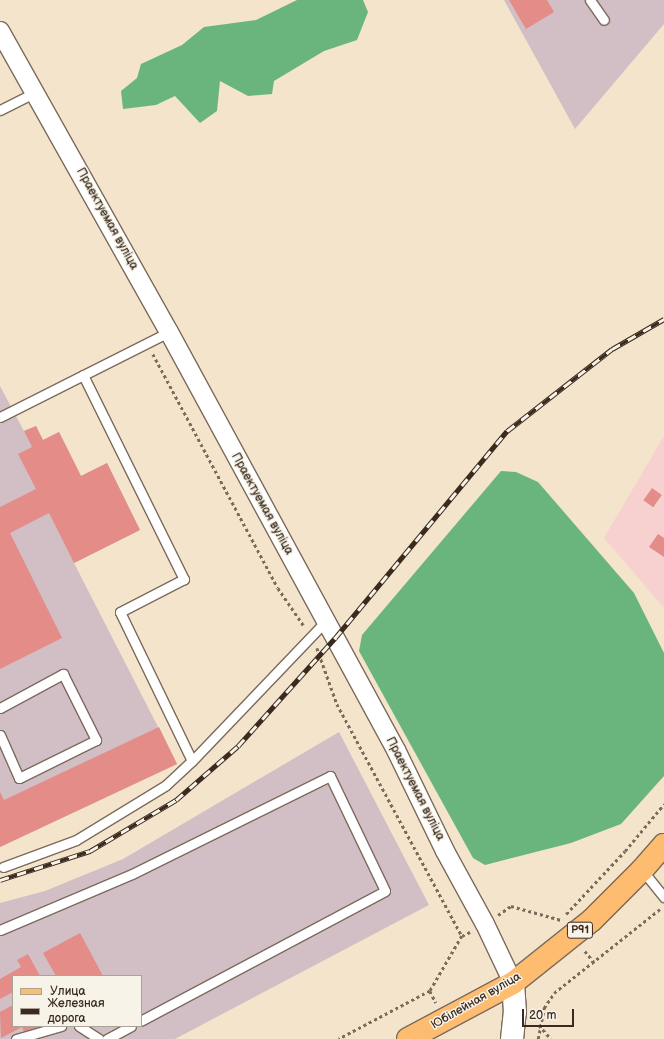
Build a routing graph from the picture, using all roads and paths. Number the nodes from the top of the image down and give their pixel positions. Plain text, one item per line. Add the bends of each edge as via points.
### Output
1 (590, 0) edge
2 (604, 20) dead end
3 (0, 30) edge
4 (36, 92) junction
5 (0, 110) edge
6 (169, 332) junction
7 (147, 343) junction
8 (84, 375) junction
9 (0, 417) edge
10 (326, 621) junction
11 (311, 637) junction
12 (0, 708) edge
13 (0, 735) edge
14 (192, 761) junction
15 (664, 804) edge
16 (664, 845) edge
17 (3, 867) dead end
18 (642, 870) junction
19 (664, 897) edge
20 (664, 906) edge
21 (485, 924) junction
22 (567, 928) junction
23 (0, 930) edge
24 (462, 936) junction
25 (594, 962) junction
26 (513, 983) junction
27 (142, 1020) edge
28 (539, 1025) junction
29 (58, 1027) edge
30 (81, 1027) edge
31 (129, 1027) edge
32 (16, 1039) edge
33 (99, 1039) edge
34 (107, 1039) edge
35 (339, 1039) edge
36 (408, 1039) edge
37 (512, 1039) edge
38 (538, 1039) edge
39 (551, 1039) edge

1 - 2 lane
3 - 4 street, Праектуемая вуліца
4 - 5 lane
4 - 6 street, Праектуемая вуліца
6 - 7 lane
6 - 10 street, Праектуемая вуліца
7 - 8 lane
7 - 11 path via 278,588
8 - 9 lane
8 - 14 lane via 184,579 120,612
10 - 11 lane
10 - 21 street, Праектуемая вуліца via 396,750 445,851
11 - 14 lane
11 - 24 path via 320,654 337,704
12 - 13 lane via 63,674 96,740 19,778
14 - 17 lane via 166,785 76,840
15 - 22 path via 624,851
16 - 18 main road, Юбілейная вуліца / Р91
18 - 19 lane
18 - 22 main road, Юбілейная вуліца / Р91 via 592,920
20 - 25 path
21 - 22 path via 511,906
21 - 24 path
21 - 26 street, Праектуемая вуліца
22 - 25 path
22 - 26 main road, Юбілейная вуліца / Р91
23 - 27 lane via 132,874 330,776 385,891
24 - 35 path via 430,991
25 - 28 path via 554,993 544,1008
26 - 36 main road, Юбілейная вуліца / Р91
26 - 37 street via 515,1012
28 - 38 path
28 - 39 path
29 - 32 lane
30 - 33 lane
31 - 34 lane

